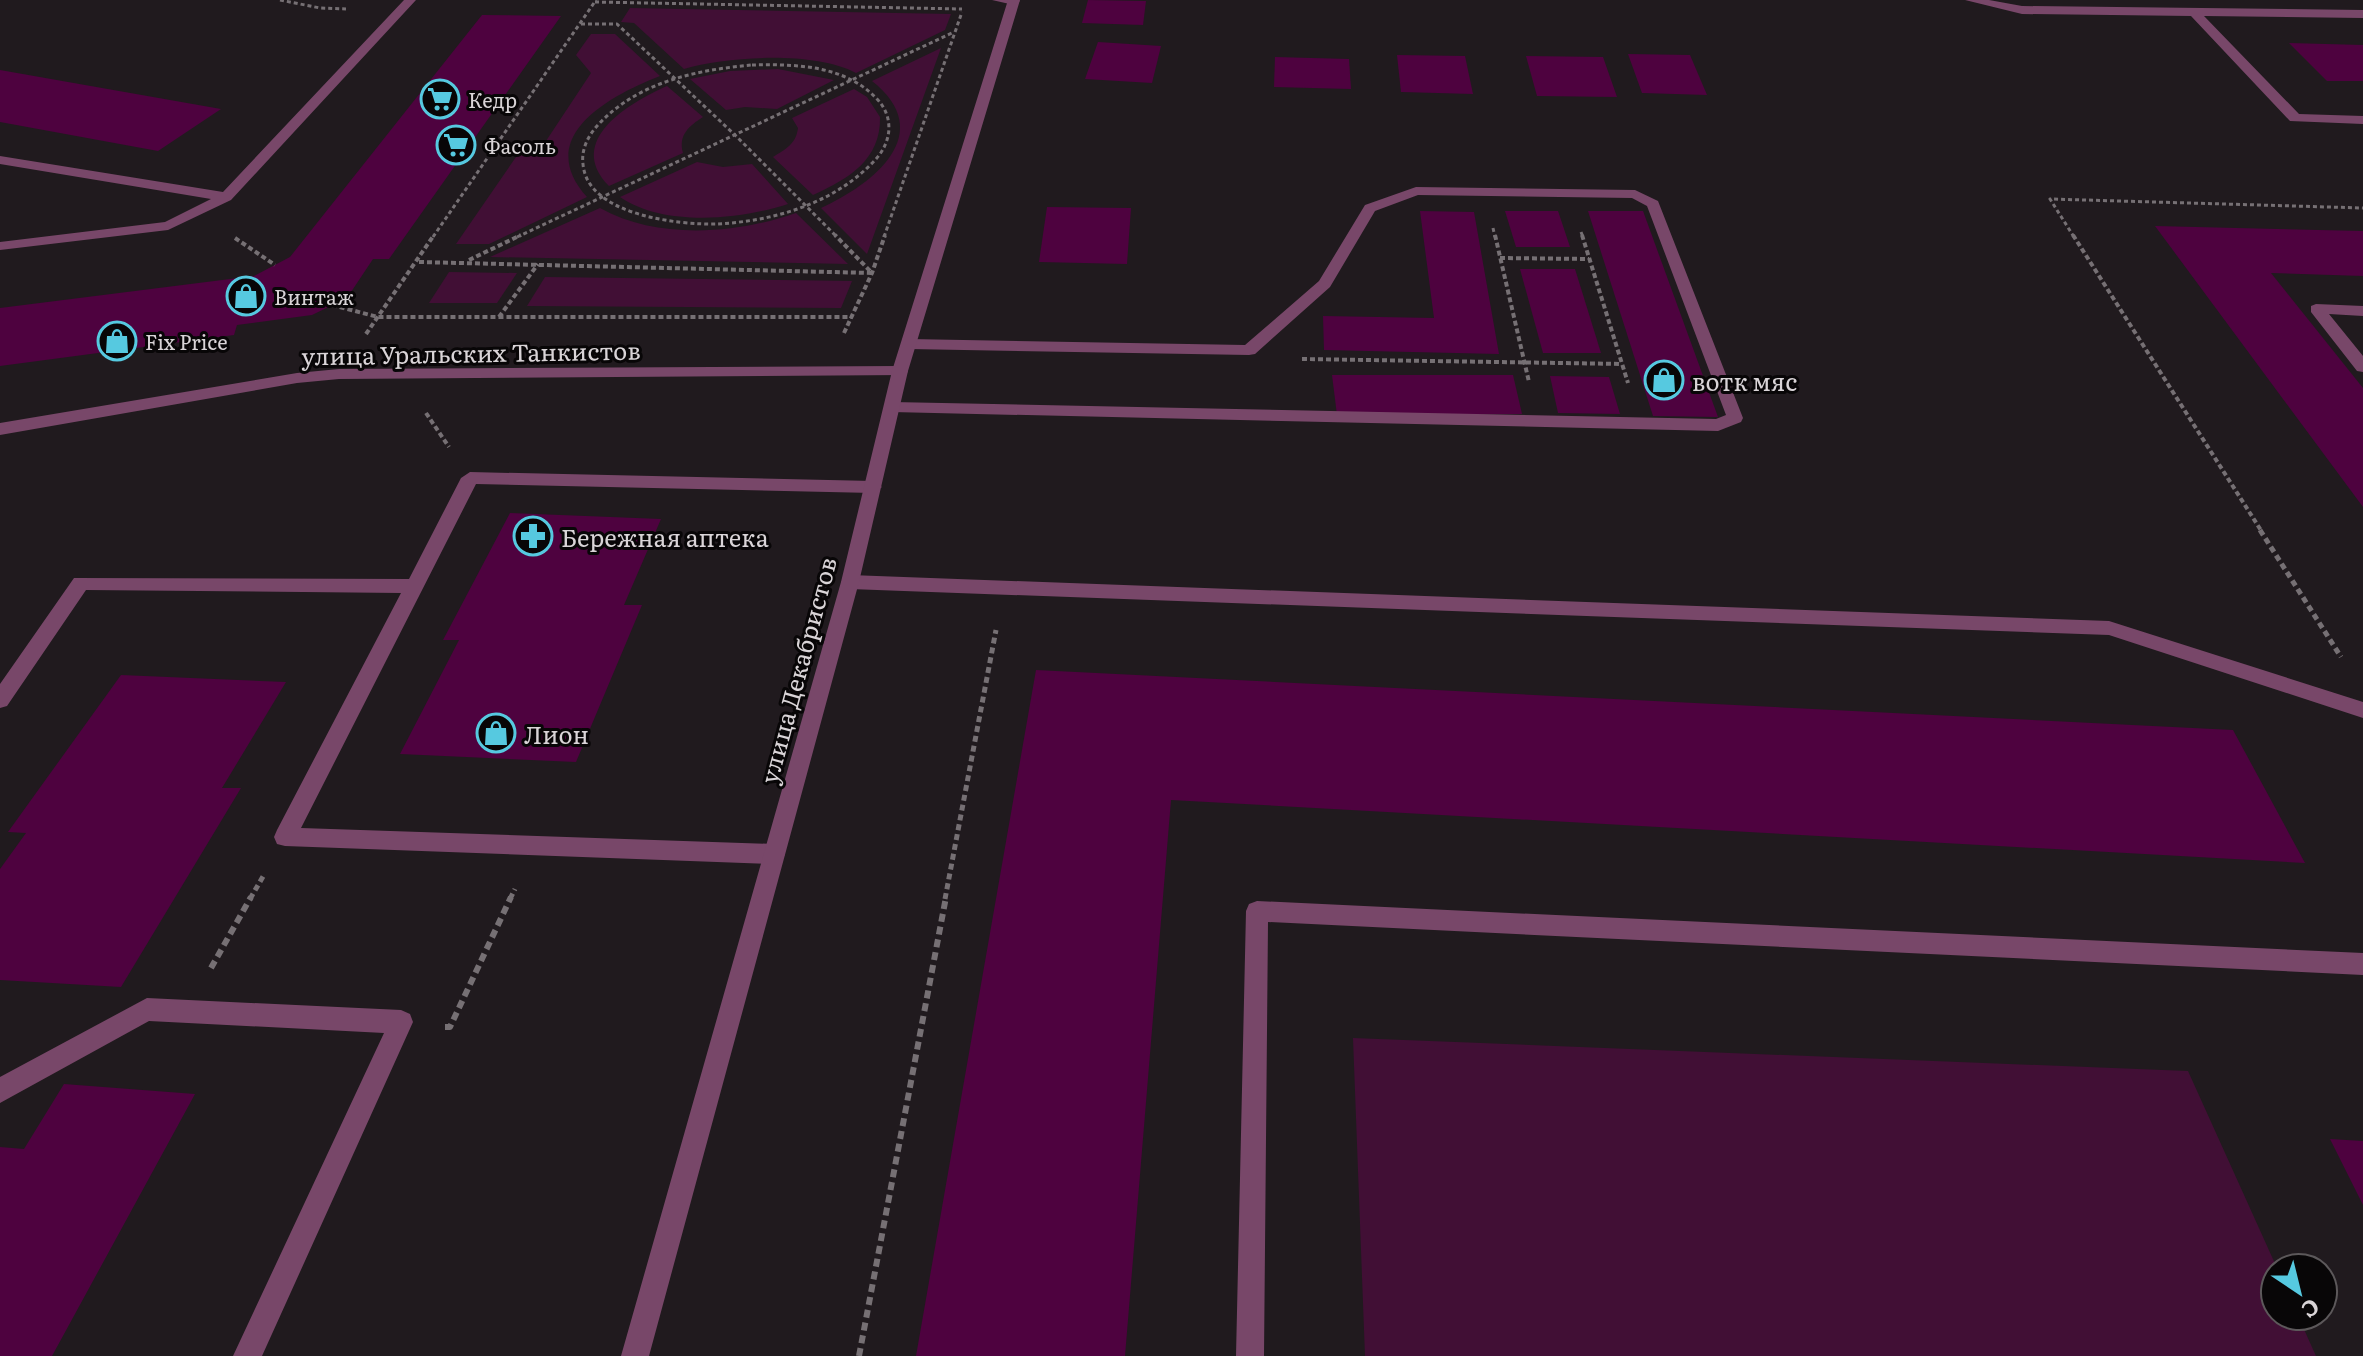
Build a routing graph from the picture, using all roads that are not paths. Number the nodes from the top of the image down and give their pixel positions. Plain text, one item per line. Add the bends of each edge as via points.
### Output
1 (998, 0) edge
2 (1014, 0) edge
3 (1971, 0) edge
4 (2269, 0) edge
5 (404, 5) edge
6 (2193, 11) junction
7 (2281, 11) junction
8 (2363, 14) edge
9 (2363, 120) edge
10 (0, 160) edge
11 (226, 197) junction
12 (0, 246) edge
13 (2363, 311) edge
14 (909, 344) junction
15 (2363, 367) edge
16 (900, 371) junction
17 (892, 407) junction
18 (0, 429) edge
19 (873, 487) junction
20 (850, 582) junction
21 (414, 586) junction
22 (0, 700) edge
23 (2363, 710) edge
24 (774, 854) junction
25 (2363, 964) edge
26 (0, 1091) edge
27 (247, 1356) edge
28 (635, 1356) edge
29 (1250, 1356) edge

1 - 2 street
2 - 14 street, улица Декабристов
3 - 6 street via 2022,10
4 - 7 street
5 - 11 street
6 - 7 street
6 - 9 street via 2295,118
7 - 8 street
10 - 11 street
11 - 12 street via 168,226
13 - 15 street via 2316,309
14 - 16 street, улица Декабристов
14 - 17 street via 1249,350 1325,284 1370,208 1416,191 1635,194 1653,204 1735,418 1718,425 1640,424
16 - 17 street, улица Декабристов
16 - 18 street, улица Уральских Танкистов via 339,374
17 - 19 street, улица Декабристов
19 - 20 street, улица Декабристов
19 - 21 street via 470,478
20 - 23 street via 2109,628
20 - 24 street, улица Декабристов
21 - 22 street via 81,583
21 - 24 street via 285,837
24 - 28 street, улица Декабристов
25 - 29 street via 1257,911
26 - 27 street via 147,1009 401,1022

